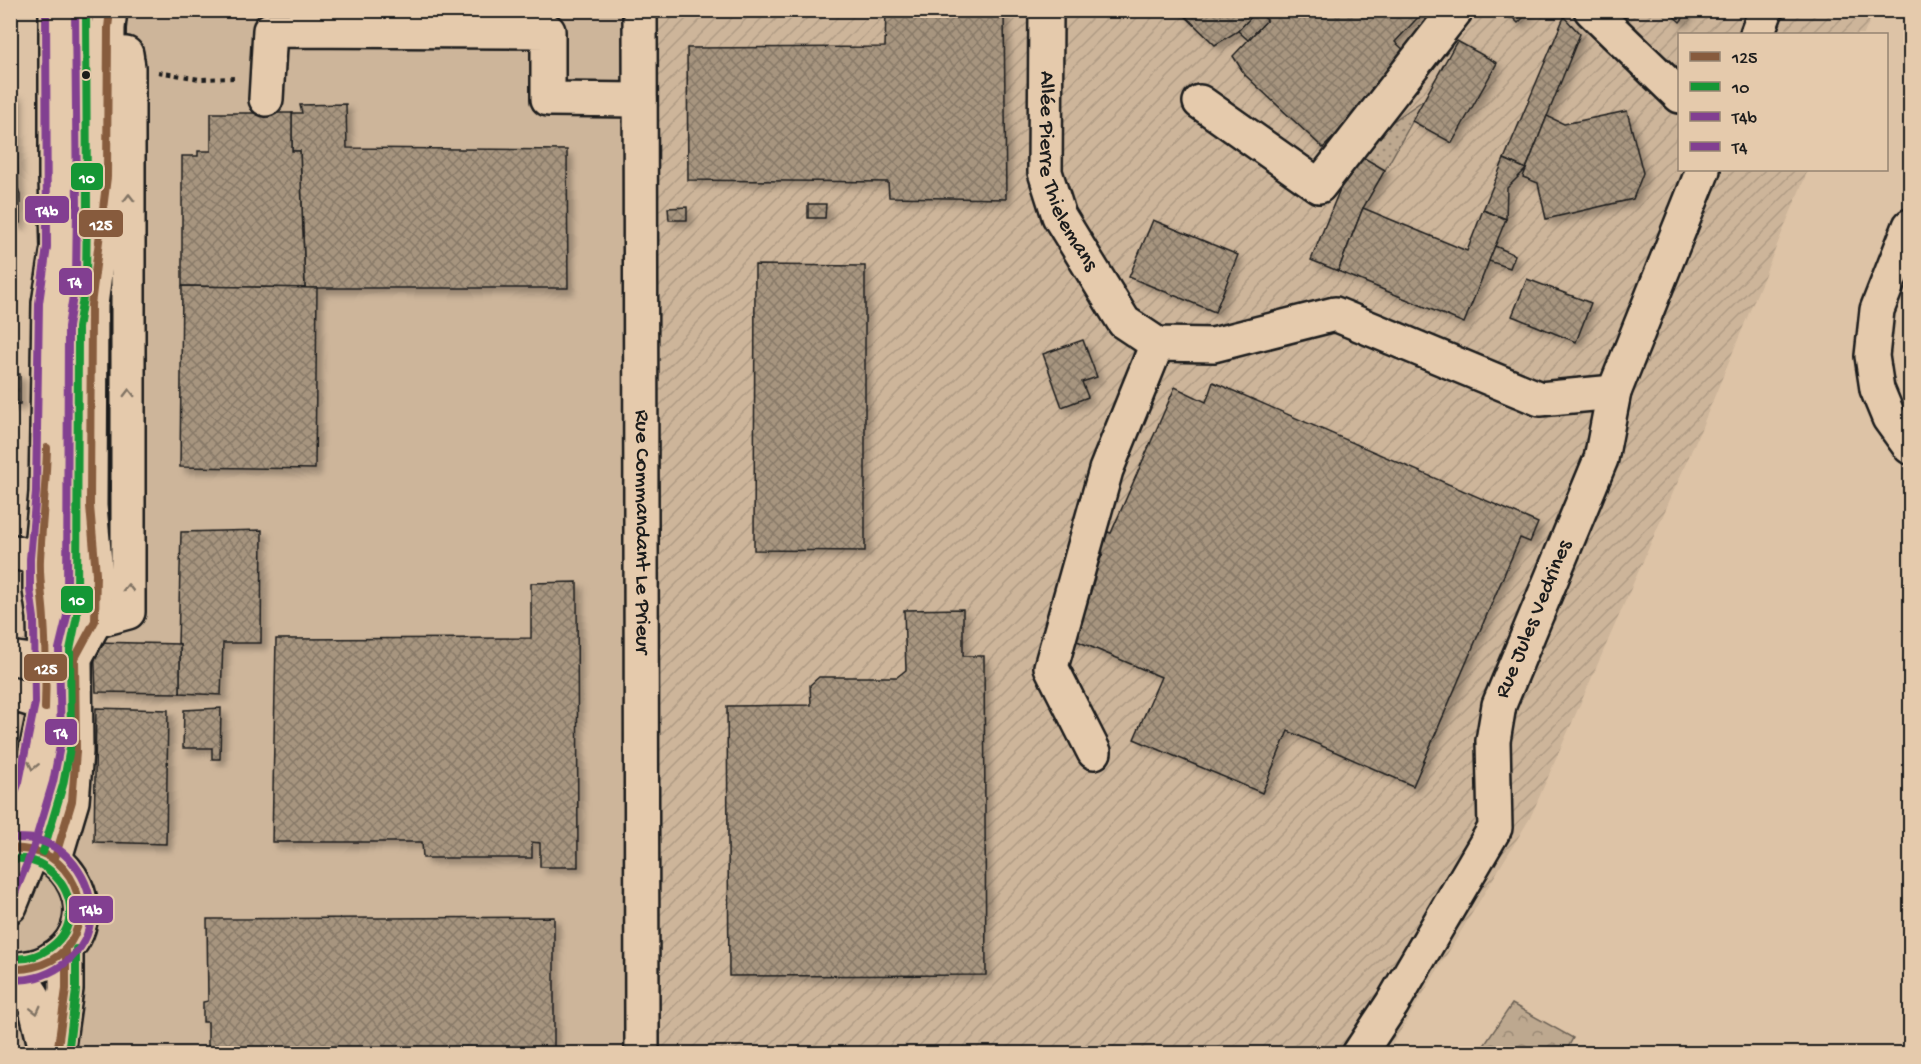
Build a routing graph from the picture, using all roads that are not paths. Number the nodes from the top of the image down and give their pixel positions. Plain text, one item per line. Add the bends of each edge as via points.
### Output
1 (56, 10) edge
2 (75, 10) edge
3 (110, 10) edge
4 (640, 10) edge
5 (1046, 10) edge
6 (1456, 10) edge
7 (1591, 10) edge
8 (1766, 10) edge
9 (1756, 33) edge
10 (266, 85) road end
11 (1678, 94) edge
12 (640, 100) junction
13 (1200, 102) dead end
14 (1703, 171) edge
15 (1911, 226) edge
16 (58, 248) junction
17 (68, 327) junction
18 (1157, 344) junction
19 (1614, 392) junction
20 (1911, 447) edge
21 (25, 555) edge
22 (10, 658) edge
23 (46, 663) junction
24 (10, 693) edge
25 (46, 704) junction
26 (1094, 752) dead end
27 (27, 848) edge
28 (10, 906) edge
29 (66, 949) junction
30 (13, 969) edge
31 (47, 1053) edge
32 (57, 1053) edge
33 (642, 1053) edge
34 (1359, 1053) edge

1 - 16 street
2 - 17 street via 76,266
27 -> 3 street via 72,801 75,658 95,621 96,574 90,506 91,305 107,177
4 - 12 street, Rue Commandant Le Prieur
5 - 18 street, Allée Pierre Thielemans via 1045,172 1059,216 1124,322
6 - 13 street via 1319,186
7 - 11 street
8 - 9 street
10 - 12 street via 270,30 548,31 548,99
12 - 33 street, Rue Commandant Le Prieur
14 - 19 street, Rue Jules Vedrines
15 - 20 street via 1877,310 1872,356 1877,389 1889,418
16 - 17 street
16 - 21 street via 49,303 46,493
17 - 27 street via 67,616 59,649 61,741 53,782
18 - 19 street via 1213,345 1335,314 1540,399
18 - 26 street via 1106,470 1051,667
19 - 34 street, Rue Jules Vedrines via 1601,459 1499,705 1493,741 1495,828
21 - 23 street via 40,590
22 - 23 street
23 - 25 street
24 - 25 street
25 -> 27 street via 29,785
27 - 28 street
27 - 29 street via 73,878 81,903 78,927
29 - 30 street via 43,965
29 - 32 street via 66,989
30 -> 31 street via 33,996

